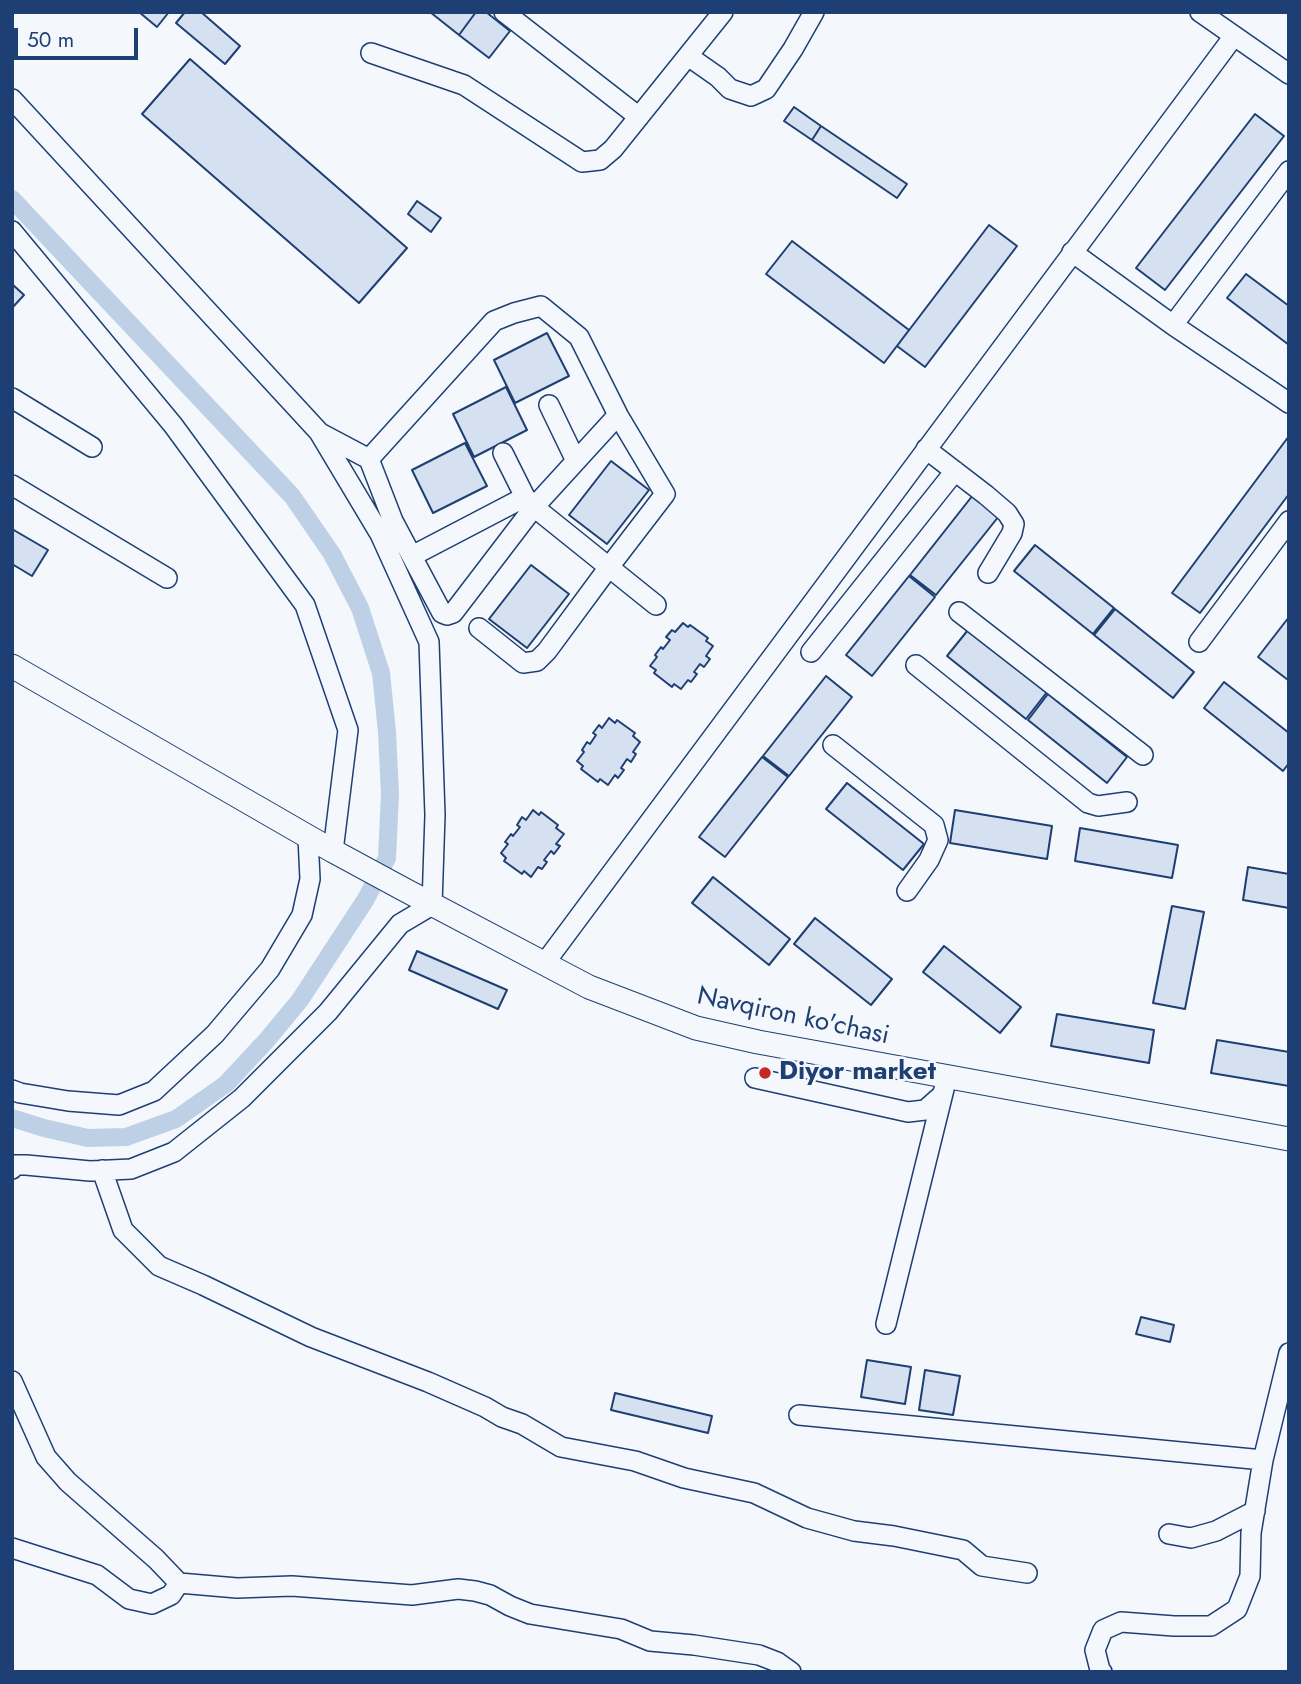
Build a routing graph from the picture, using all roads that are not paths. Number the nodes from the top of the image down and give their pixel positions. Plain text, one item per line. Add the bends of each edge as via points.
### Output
1 (505, 12) edge
2 (723, 12) edge
3 (814, 12) edge
4 (1200, 12) edge
5 (1234, 36) junction
6 (371, 53) dead end
7 (688, 56) junction
8 (1289, 74) edge
9 (12, 99) edge
10 (639, 117) junction
11 (1289, 171) edge
12 (12, 231) edge
13 (1072, 252) junction
14 (1173, 325) junction
15 (12, 398) edge
16 (1289, 403) edge
17 (549, 405) dead end
18 (618, 415) junction
19 (319, 432) junction
20 (92, 447) dead end
21 (926, 449) junction
22 (503, 453) dead end
23 (369, 459) junction
24 (576, 461) junction
25 (955, 471) junction
26 (12, 485) edge
27 (530, 502) junction
28 (1289, 521) edge
29 (412, 556) junction
30 (609, 567) junction
31 (988, 573) dead end
32 (167, 579) dead end
33 (811, 603) junction
34 (656, 605) dead end
35 (959, 612) dead end
36 (836, 620) junction
37 (479, 628) dead end
38 (1199, 642) dead end
39 (811, 652) dead end
40 (916, 665) dead end
41 (12, 666) edge
42 (833, 745) dead end
43 (1143, 755) dead end
44 (1127, 802) dead end
45 (309, 837) junction
46 (333, 851) junction
47 (907, 891) dead end
48 (432, 905) junction
49 (544, 964) junction
50 (755, 1078) dead end
51 (945, 1086) junction
52 (12, 1090) edge
53 (1289, 1139) edge
54 (13, 1166) edge
55 (102, 1170) junction
56 (886, 1324) dead end
57 (1289, 1353) edge
58 (12, 1381) edge
59 (799, 1415) dead end
60 (1263, 1460) junction
61 (1255, 1511) junction
62 (1169, 1534) dead end
63 (12, 1548) edge
64 (1027, 1573) dead end
65 (179, 1583) junction
66 (791, 1672) edge
67 (1102, 1672) edge

1 - 10 street
2 - 7 street
3 - 7 street via 766,89 751,96 730,89
4 - 5 street
5 - 8 street
5 - 13 street
6 - 10 street via 464,85 582,162 600,160
7 - 10 street
9 - 19 street
11 - 14 street
12 - 46 street via 173,425 305,605 348,730
13 - 14 street
13 - 21 street
14 - 16 street
15 - 20 street
17 - 24 street
18 - 23 street via 579,337 541,306 494,321
18 - 24 street
18 - 30 street via 665,494
19 - 23 street
19 - 48 street via 380,534 429,642 435,815
21 - 25 street
21 - 33 street
22 - 27 street
23 - 29 street via 393,522
24 - 27 street
25 - 31 street via 1007,513 1014,524
25 - 36 street
26 - 32 street
27 - 29 street
27 - 29 street via 453,613 442,613
27 - 30 street
28 - 38 street
30 - 34 street
30 - 37 street via 537,661 523,663
33 - 36 street
33 - 49 street
35 - 43 street
36 - 39 street
40 - 44 street via 1088,803
41 - 45 main road, Navqiron ko'chasi
42 - 47 street via 934,825 938,840
45 - 46 main road, Navqiron ko'chasi
45 - 52 street via 310,880 302,915 270,969 215,1034 154,1091 119,1105
46 - 48 main road, Navqiron ko'chasi
48 - 49 main road, Navqiron ko'chasi
48 - 55 street via 400,924 328,1012 242,1098 174,1152 131,1169
49 - 51 main road, Navqiron ko'chasi via 589,987 696,1028
50 - 51 street via 908,1112 925,1110
51 - 53 main road, Navqiron ko'chasi
51 - 56 street
54 - 55 street
55 - 64 street via 123,1230 159,1266 311,1338 523,1424 561,1447 635,1461 684,1478 754,1493 807,1518 963,1550 982,1566
57 - 60 street
58 - 65 street via 46,1457
59 - 60 street
60 - 61 street
61 - 62 street via 1191,1538
61 - 67 street via 1250,1576 1237,1609 1211,1626 1121,1622 1103,1630 1095,1650
63 - 65 street via 97,1575 129,1599 152,1604 171,1595
65 - 66 street via 412,1595 475,1591 530,1614 621,1629 650,1641 759,1655

